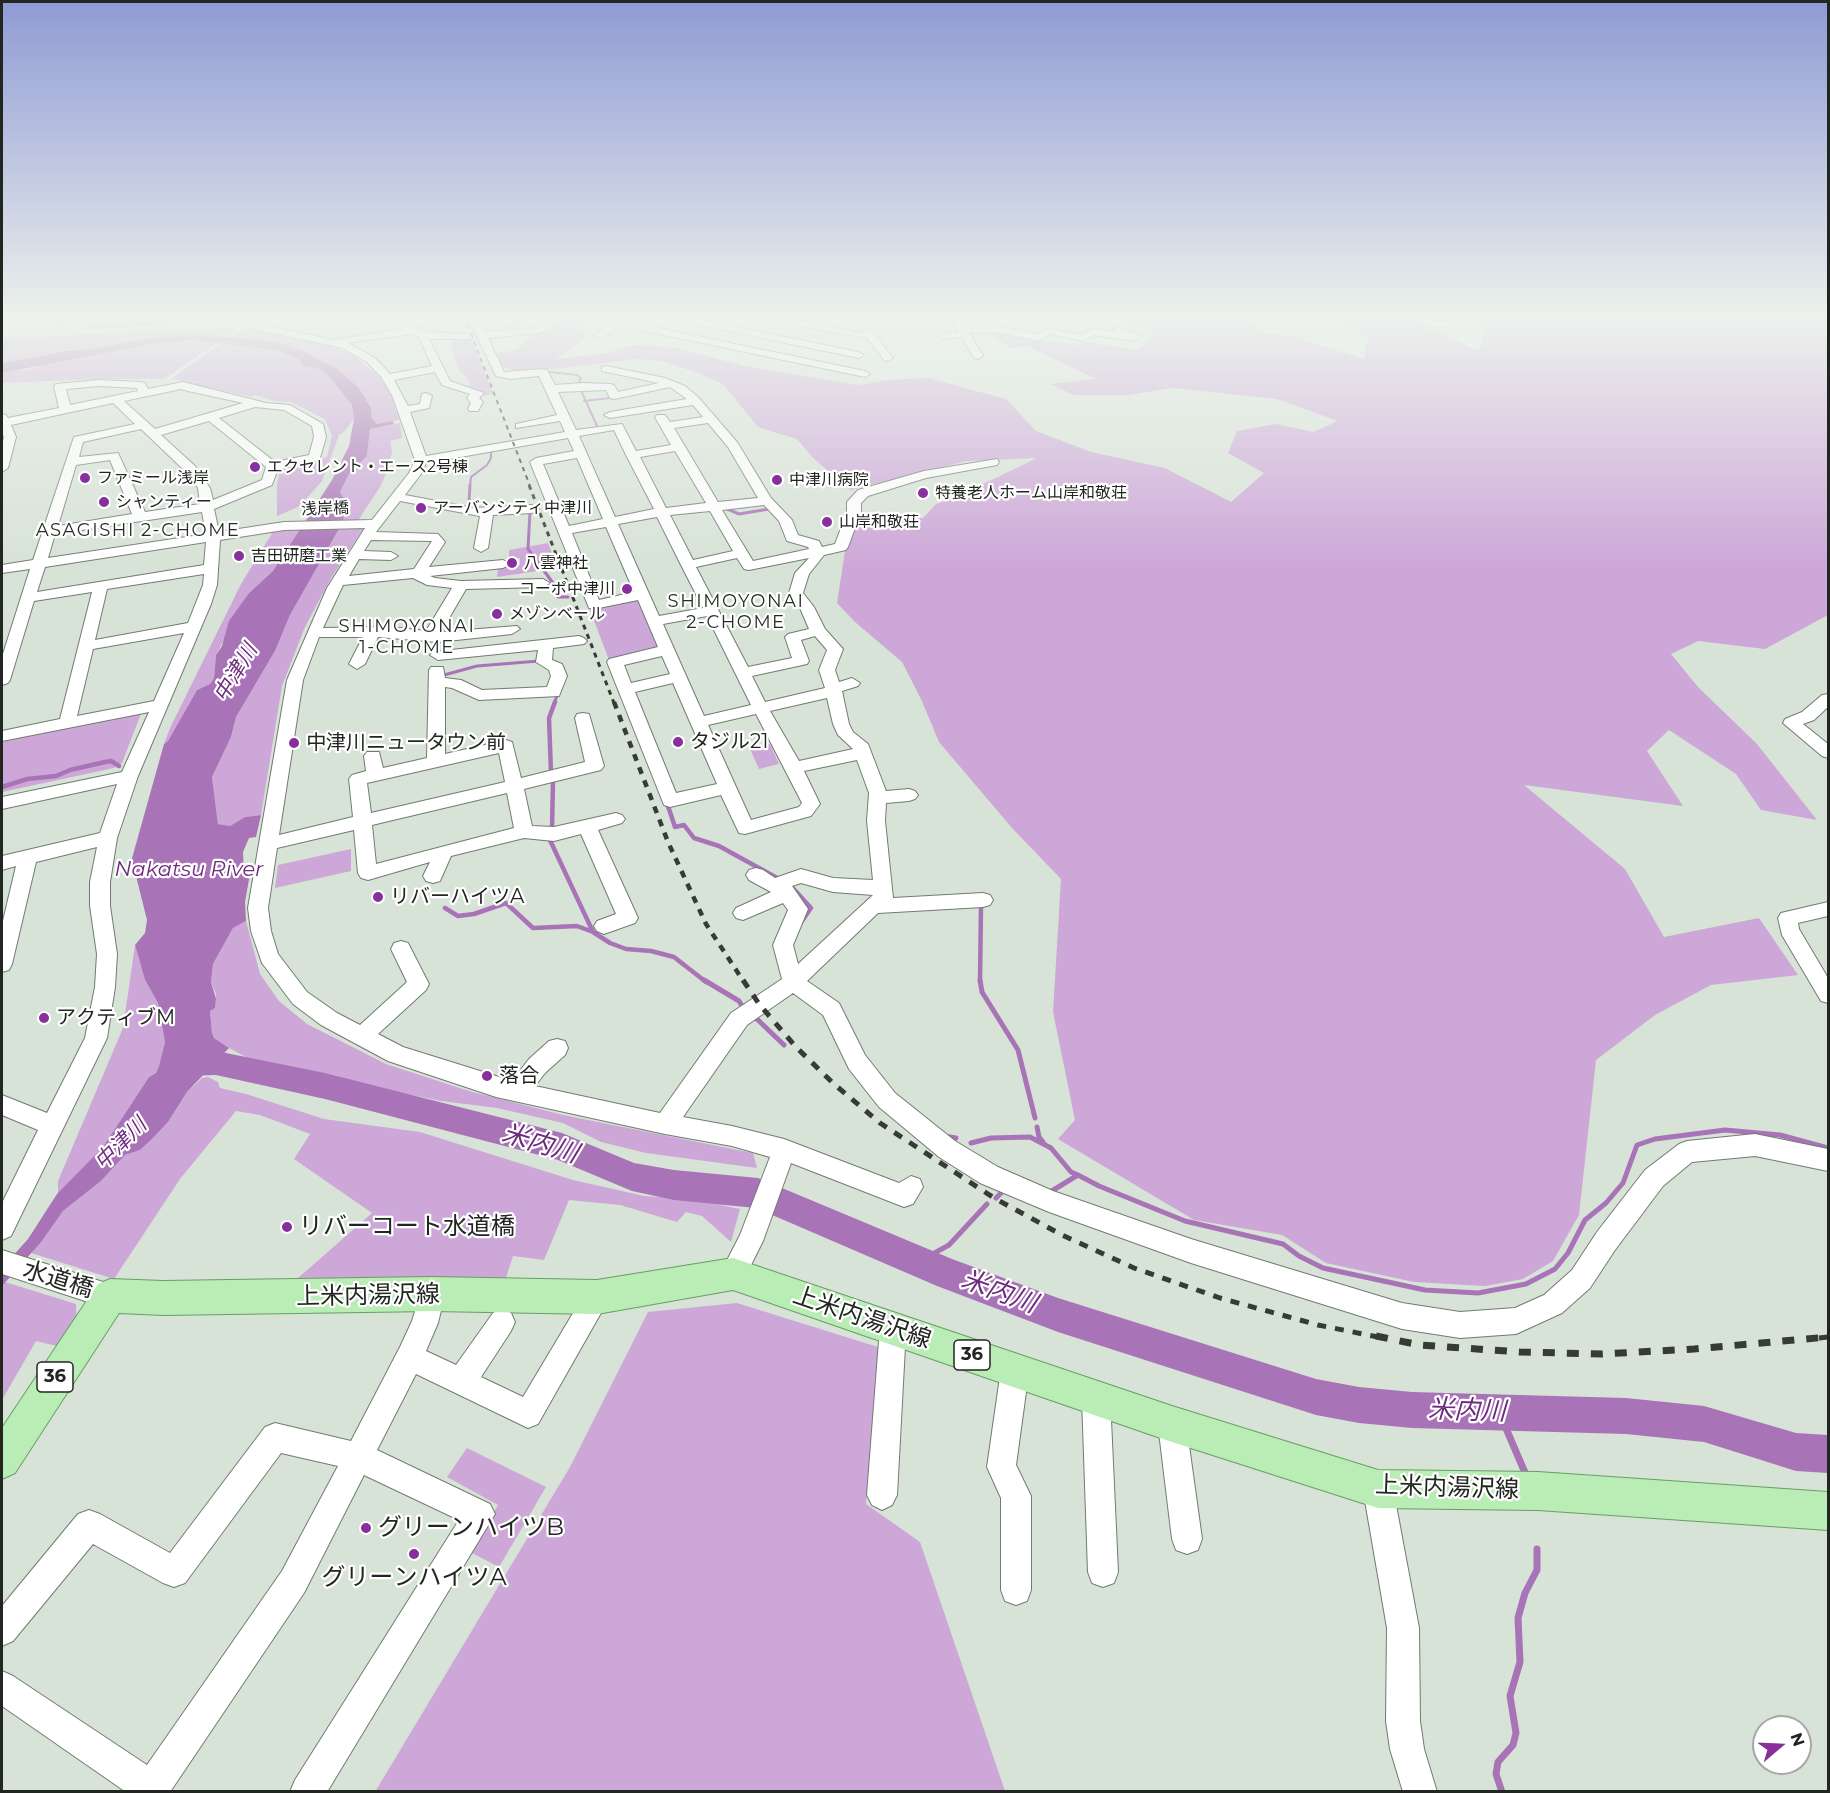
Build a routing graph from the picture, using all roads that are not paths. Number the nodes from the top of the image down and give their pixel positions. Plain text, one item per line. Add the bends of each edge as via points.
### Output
1 (63, 400) edge
2 (112, 400) edge
3 (116, 400) edge
4 (241, 400) edge
5 (400, 400) edge
6 (475, 400) edge
7 (556, 400) edge
8 (695, 401) joint
9 (256, 403) junction
10 (438, 405) dead end
11 (408, 409) dead end
12 (474, 409) dead end
13 (65, 410) junction
14 (610, 415) dead end
15 (211, 417) junction
16 (563, 417) junction
17 (710, 419) junction
18 (3, 420) edge
19 (519, 426) dead end
20 (149, 429) junction
21 (572, 434) junction
22 (679, 447) junction
23 (580, 454) junction
24 (632, 455) junction
25 (421, 460) junction
26 (71, 462) junction
27 (993, 462) dead end
28 (273, 466) junction
29 (2, 468) edge
30 (397, 497) junction
31 (767, 501) junction
32 (207, 507) junction
33 (714, 507) junction
34 (532, 509) dead end
35 (487, 512) junction
36 (661, 512) junction
37 (140, 517) junction
38 (610, 522) junction
39 (369, 528) junction
40 (50, 531) junction
41 (563, 531) junction
42 (213, 536) junction
43 (481, 548) dead end
44 (818, 552) junction
45 (741, 553) junction
46 (354, 555) junction
47 (391, 556) dead end
48 (39, 563) junction
49 (503, 564) dead end
50 (688, 565) junction
51 (2, 568) edge
52 (212, 568) junction
53 (418, 573) junction
54 (338, 581) junction
55 (543, 583) dead end
56 (461, 585) junction
57 (101, 586) junction
58 (642, 595) junction
59 (28, 598) junction
60 (712, 611) junction
61 (655, 621) junction
62 (193, 627) junction
63 (512, 629) dead end
64 (818, 631) junction
65 (373, 632) junction
66 (313, 633) junction
67 (434, 637) junction
68 (579, 641) dead end
69 (546, 645) junction
70 (86, 646) junction
71 (667, 650) junction
72 (438, 655) junction
73 (357, 664) dead end
74 (743, 673) junction
75 (679, 677) junction
76 (2, 680) edge
77 (437, 682) junction
78 (852, 684) dead end
79 (626, 689) junction
80 (834, 689) junction
81 (1828, 699) edge
82 (159, 705) junction
83 (761, 709) junction
84 (583, 718) dead end
85 (699, 722) junction
86 (67, 723) junction
87 (2, 736) edge
88 (1828, 752) edge
89 (863, 753) junction
90 (373, 756) dead end
91 (436, 760) junction
92 (794, 768) junction
93 (375, 775) junction
94 (129, 776) junction
95 (514, 786) junction
96 (728, 787) junction
97 (909, 795) dead end
98 (878, 798) junction
99 (2, 803) edge
100 (616, 819) dead end
101 (363, 821) junction
102 (587, 826) junction
103 (524, 832) junction
104 (108, 838) junction
105 (267, 844) junction
106 (442, 852) junction
107 (28, 857) junction
108 (2, 863) edge
109 (756, 875) dead end
110 (433, 876) dead end
111 (883, 887) junction
112 (784, 889) junction
113 (983, 900) dead end
114 (874, 906) junction
115 (1828, 909) edge
116 (743, 914) dead end
117 (604, 926) dead end
118 (401, 949) dead end
119 (2, 964) edge
120 (793, 982) junction
121 (1828, 995) edge
122 (362, 1036) junction
123 (557, 1048) dead end
124 (517, 1092) junction
125 (2, 1106) edge
126 (664, 1124) junction
127 (52, 1125) junction
128 (781, 1158) junction
129 (1828, 1160) edge
130 (910, 1187) dead end
131 (2, 1228) edge
132 (4, 1263) edge
133 (733, 1274) junction
134 (432, 1294) junction
135 (110, 1296) junction
136 (597, 1297) junction
137 (502, 1322) dead end
138 (893, 1328) junction
139 (410, 1357) junction
140 (1015, 1370) junction
141 (461, 1382) junction
142 (1096, 1398) junction
143 (1172, 1424) junction
144 (359, 1457) junction
145 (2, 1460) edge
146 (1378, 1489) junction
147 (882, 1495) dead end
148 (1828, 1511) edge
149 (1187, 1539) dead end
150 (1103, 1572) dead end
151 (1016, 1590) dead end
152 (2, 1630) edge
153 (2, 1687) edge
154 (150, 1790) edge
155 (307, 1791) edge
156 (1420, 1791) edge

1 - 13 street
2 - 13 street
3 - 20 street
4 - 9 street
5 - 25 street
6 - 12 street
7 - 16 street
8 - 14 street
8 - 17 street
9 - 15 street
9 - 28 street via 286,407 317,424 320,437 314,458
10 - 11 street via 425,401
13 - 18 street
15 - 20 street
15 - 28 street
16 - 19 street
16 - 21 street
17 - 22 street via 664,422
17 - 31 street via 733,445
18 - 29 street via 10,437
20 - 26 street via 78,440
20 - 32 street via 198,479
21 - 23 street
21 - 24 street via 618,426
21 - 25 street
22 - 24 street
22 - 33 street
23 - 38 street
23 - 41 street via 536,462
24 - 36 street
25 - 30 street
26 - 37 street via 114,456
26 - 40 street
27 - 44 street via 934,473 863,494 854,502 841,547
28 - 32 street via 268,482
30 - 35 street
30 - 39 street
31 - 33 street
31 - 44 street via 785,520 792,538 814,544
32 - 37 street
32 - 42 street
33 - 36 street
33 - 45 street
34 - 35 street
35 - 43 street
36 - 38 street
36 - 50 street
37 - 40 street
38 - 41 street
38 - 58 street
39 - 42 street, 浅岸橋 via 276,528
39 - 46 street
39 - 53 street, 浅岸橋 via 435,539
40 - 48 street
41 - 58 street via 594,605
42 - 48 street, 浅岸橋
42 - 52 street
44 - 45 street via 749,566
44 - 64 street via 807,566 796,593 807,605
45 - 50 street
46 - 47 street
46 - 54 street
48 - 51 street, 浅岸橋
48 - 59 street
49 - 53 street
50 - 60 street
52 - 57 street
52 - 62 street via 210,585
53 - 54 street
53 - 56 street via 421,579
54 - 66 street
55 - 56 street
56 - 67 street
57 - 59 street
57 - 70 street
58 - 61 street
59 - 76 street
60 - 61 street
60 - 74 street
61 - 71 street
62 - 70 street
62 - 82 street
63 - 67 street
64 - 74 street via 793,637 801,661
64 - 80 street via 835,649 826,670
65 - 66 street
65 - 67 street
65 - 73 street
66 - 105 street via 295,680
67 - 72 street
68 - 69 street
69 - 72 street
69 - 77 street via 544,662 556,667 559,676 554,692 479,695 455,683
70 - 86 street
71 - 75 street
71 - 79 street via 615,662
72 - 77 street
74 - 83 street
75 - 79 street
75 - 85 street
77 - 91 street
78 - 80 street
79 - 96 street via 670,801
80 - 83 street
80 - 89 street via 846,735 860,744
81 - 88 street via 1808,716 1791,723
82 - 86 street
82 - 94 street
83 - 85 street
83 - 92 street
84 - 95 street via 595,766
85 - 96 street
86 - 87 street
89 - 92 street
89 - 98 street
90 - 93 street
91 - 93 street
91 - 95 street via 506,746
92 - 96 street via 811,804 804,812 745,828
93 - 101 street via 358,779
94 - 99 street
94 - 104 street
95 - 101 street
95 - 103 street
97 - 98 street
98 - 111 street via 876,821
100 - 102 street
101 - 105 street
101 - 106 street via 368,873
102 - 103 street via 555,834
102 - 117 street via 628,918
103 - 106 street
104 - 107 street
104 - 127 street via 100,882 107,954 96,1038
105 - 122 street via 258,908 269,957 300,998
106 - 110 street
107 - 108 street
107 - 119 street
109 - 112 street
111 - 112 street via 833,885 801,876 788,879
111 - 114 street via 884,896
112 - 116 street
112 - 120 street via 798,909 783,945
113 - 114 street
114 - 120 street
115 - 121 street via 1788,918 1789,930
118 - 122 street via 419,984
120 - 126 street via 739,1019
120 - 129 street via 831,1009 857,1062 888,1100 947,1149 989,1175 1125,1229 1402,1316 1460,1324 1516,1321 1553,1304 1581,1279 1654,1178 1687,1152 1755,1145
122 - 124 street via 396,1054
123 - 124 street
124 - 126 street
125 - 127 street
126 - 128 street via 732,1136
127 - 131 street
128 - 130 street via 904,1196
128 - 133 street via 750,1241
132 - 135 street, 水道橋
133 - 136 main road, 上米内湯沢線 / 36
133 - 138 main road, 上米内湯沢線 / 36
134 - 135 main road, 上米内湯沢線 / 36
134 - 136 main road, 上米内湯沢線 / 36
134 - 139 street
135 - 145 main road, 36
136 - 141 street via 528,1414
137 - 141 street
138 - 140 main road, 上米内湯沢線 / 36
138 - 147 street
139 - 141 street
139 - 144 street
140 - 142 main road, 上米内湯沢線 / 36
140 - 151 street via 1001,1467 1016,1496
142 - 143 main road, 上米内湯沢線 / 36
142 - 150 street
143 - 146 main road, 上米内湯沢線 / 36
143 - 149 street
144 - 152 street via 274,1437 174,1572 89,1525
144 - 154 street via 293,1582
144 - 155 street via 480,1514
146 - 148 main road, 上米内湯沢線 / 36 via 1538,1491
146 - 156 street via 1403,1628 1403,1720 1407,1749
153 - 154 street

